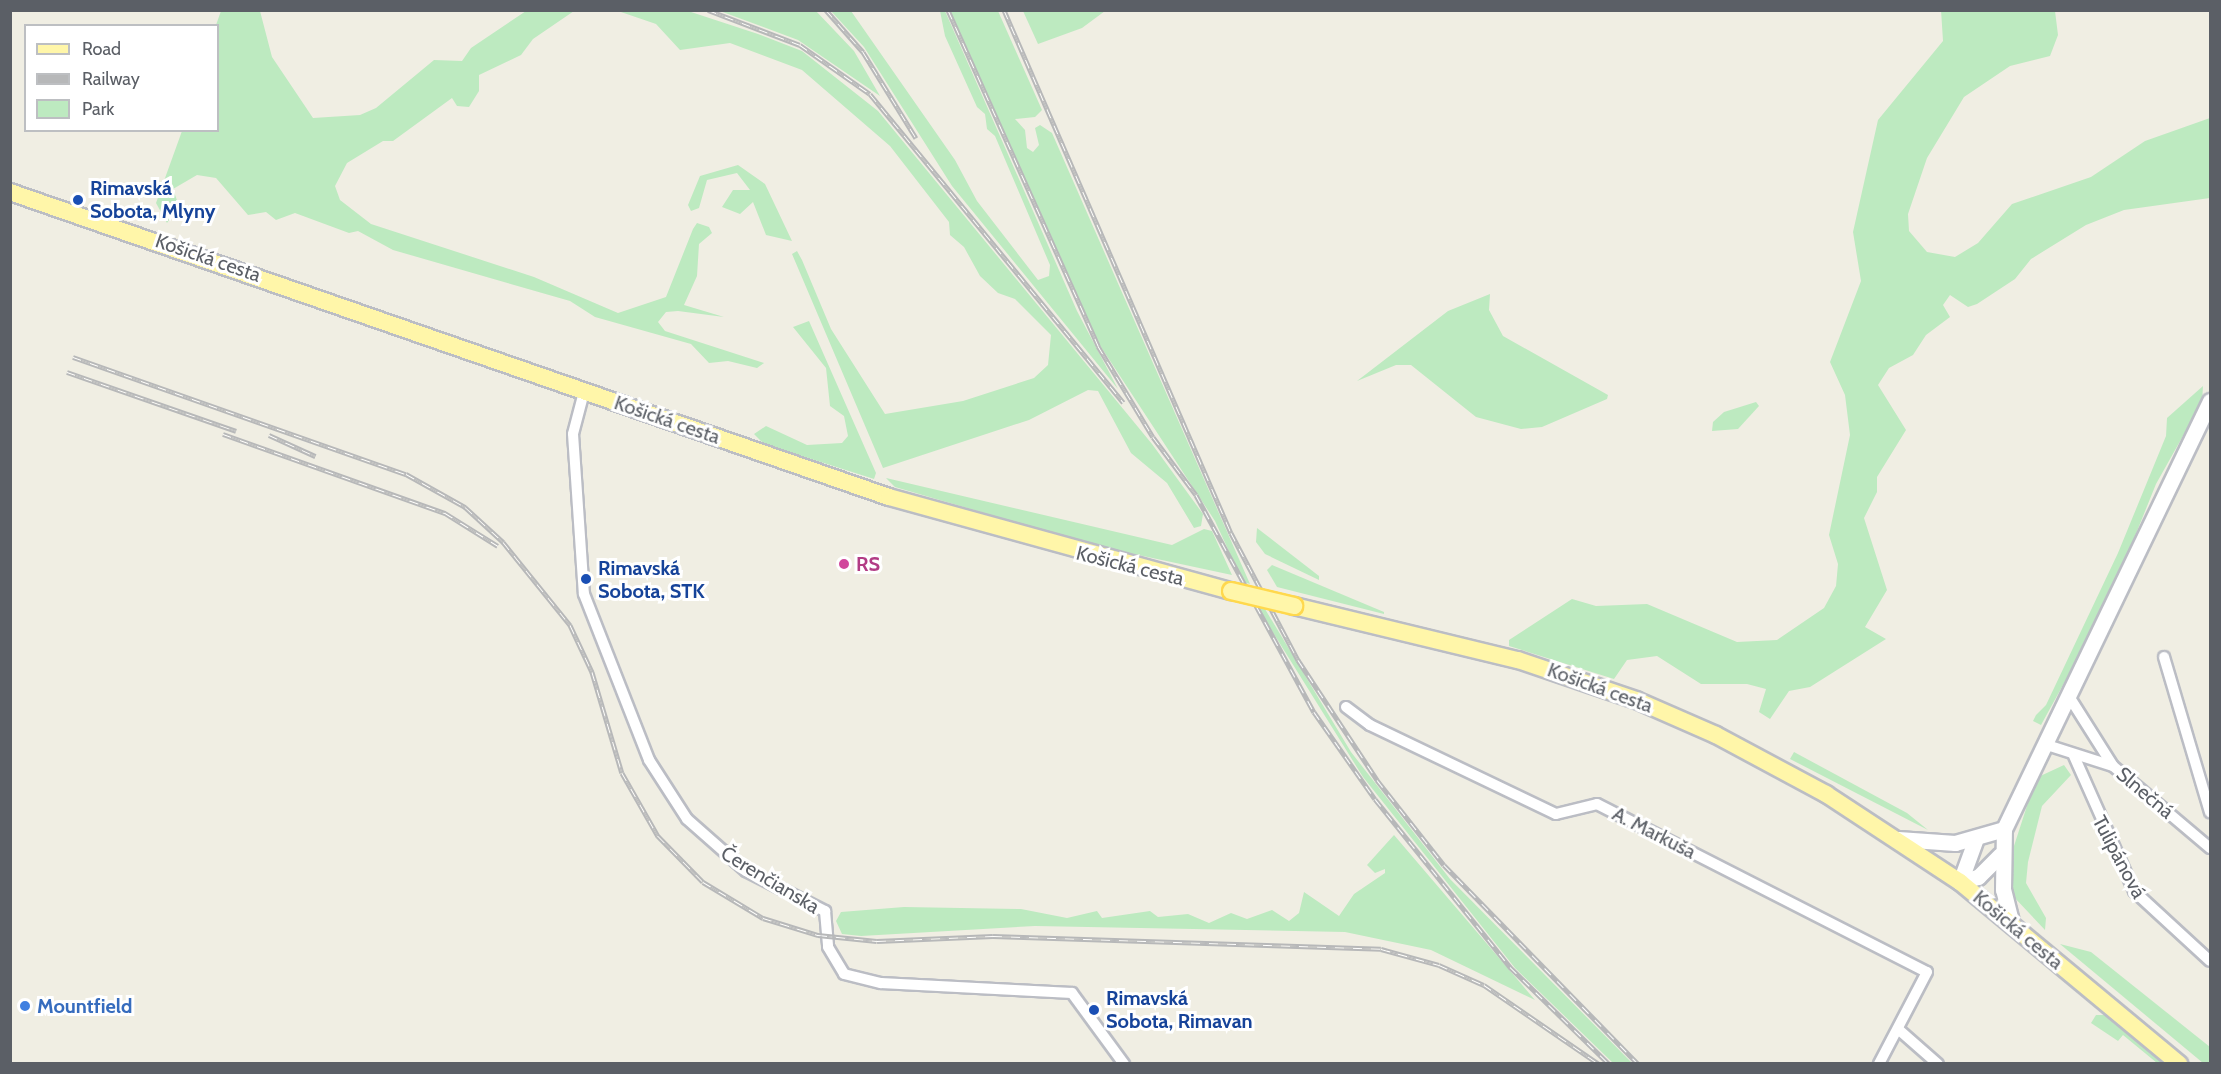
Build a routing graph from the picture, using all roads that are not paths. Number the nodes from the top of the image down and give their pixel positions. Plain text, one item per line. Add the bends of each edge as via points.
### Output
1 (10, 192) edge
2 (584, 392) junction
3 (2211, 401) edge
4 (2164, 657) dead end
5 (2070, 698) junction
6 (1346, 707) dead end
7 (2046, 745) junction
8 (2074, 756) junction
9 (2113, 766) junction
10 (2211, 812) edge
11 (2004, 829) junction
12 (1898, 838) junction
13 (1975, 841) junction
14 (2211, 848) edge
15 (2000, 855) junction
16 (1960, 882) junction
17 (2011, 921) junction
18 (2211, 961) edge
19 (1898, 1029) junction
20 (1124, 1064) edge
21 (1879, 1064) edge
22 (1938, 1064) edge
23 (2179, 1064) edge

1 - 2 main road, Košická cesta
2 - 12 main road, Košická cesta, bridge via 977,524 1231,591 1479,649 1636,700 1756,755
2 - 20 street, Čerenčianska via 573,434 584,594 649,760 687,819 746,871 825,911 828,947 844,974 881,983 1072,993
3 - 5 street
4 - 10 street
5 - 7 street
5 - 9 street, Slnečná
6 - 19 street, A. Markuša via 1370,725 1556,814 1597,804 1927,972
7 - 8 street
7 - 11 street
8 - 9 street
8 - 18 street, Tulipánová via 2134,891
9 - 14 street, Slnečná
11 - 13 street
11 - 15 street
12 - 13 street
12 - 16 main road, Košická cesta
13 - 16 street
15 - 16 street via 1977,878
15 - 17 street
16 - 17 main road, Košická cesta
17 - 23 main road, Košická cesta
19 - 21 street
19 - 22 street

